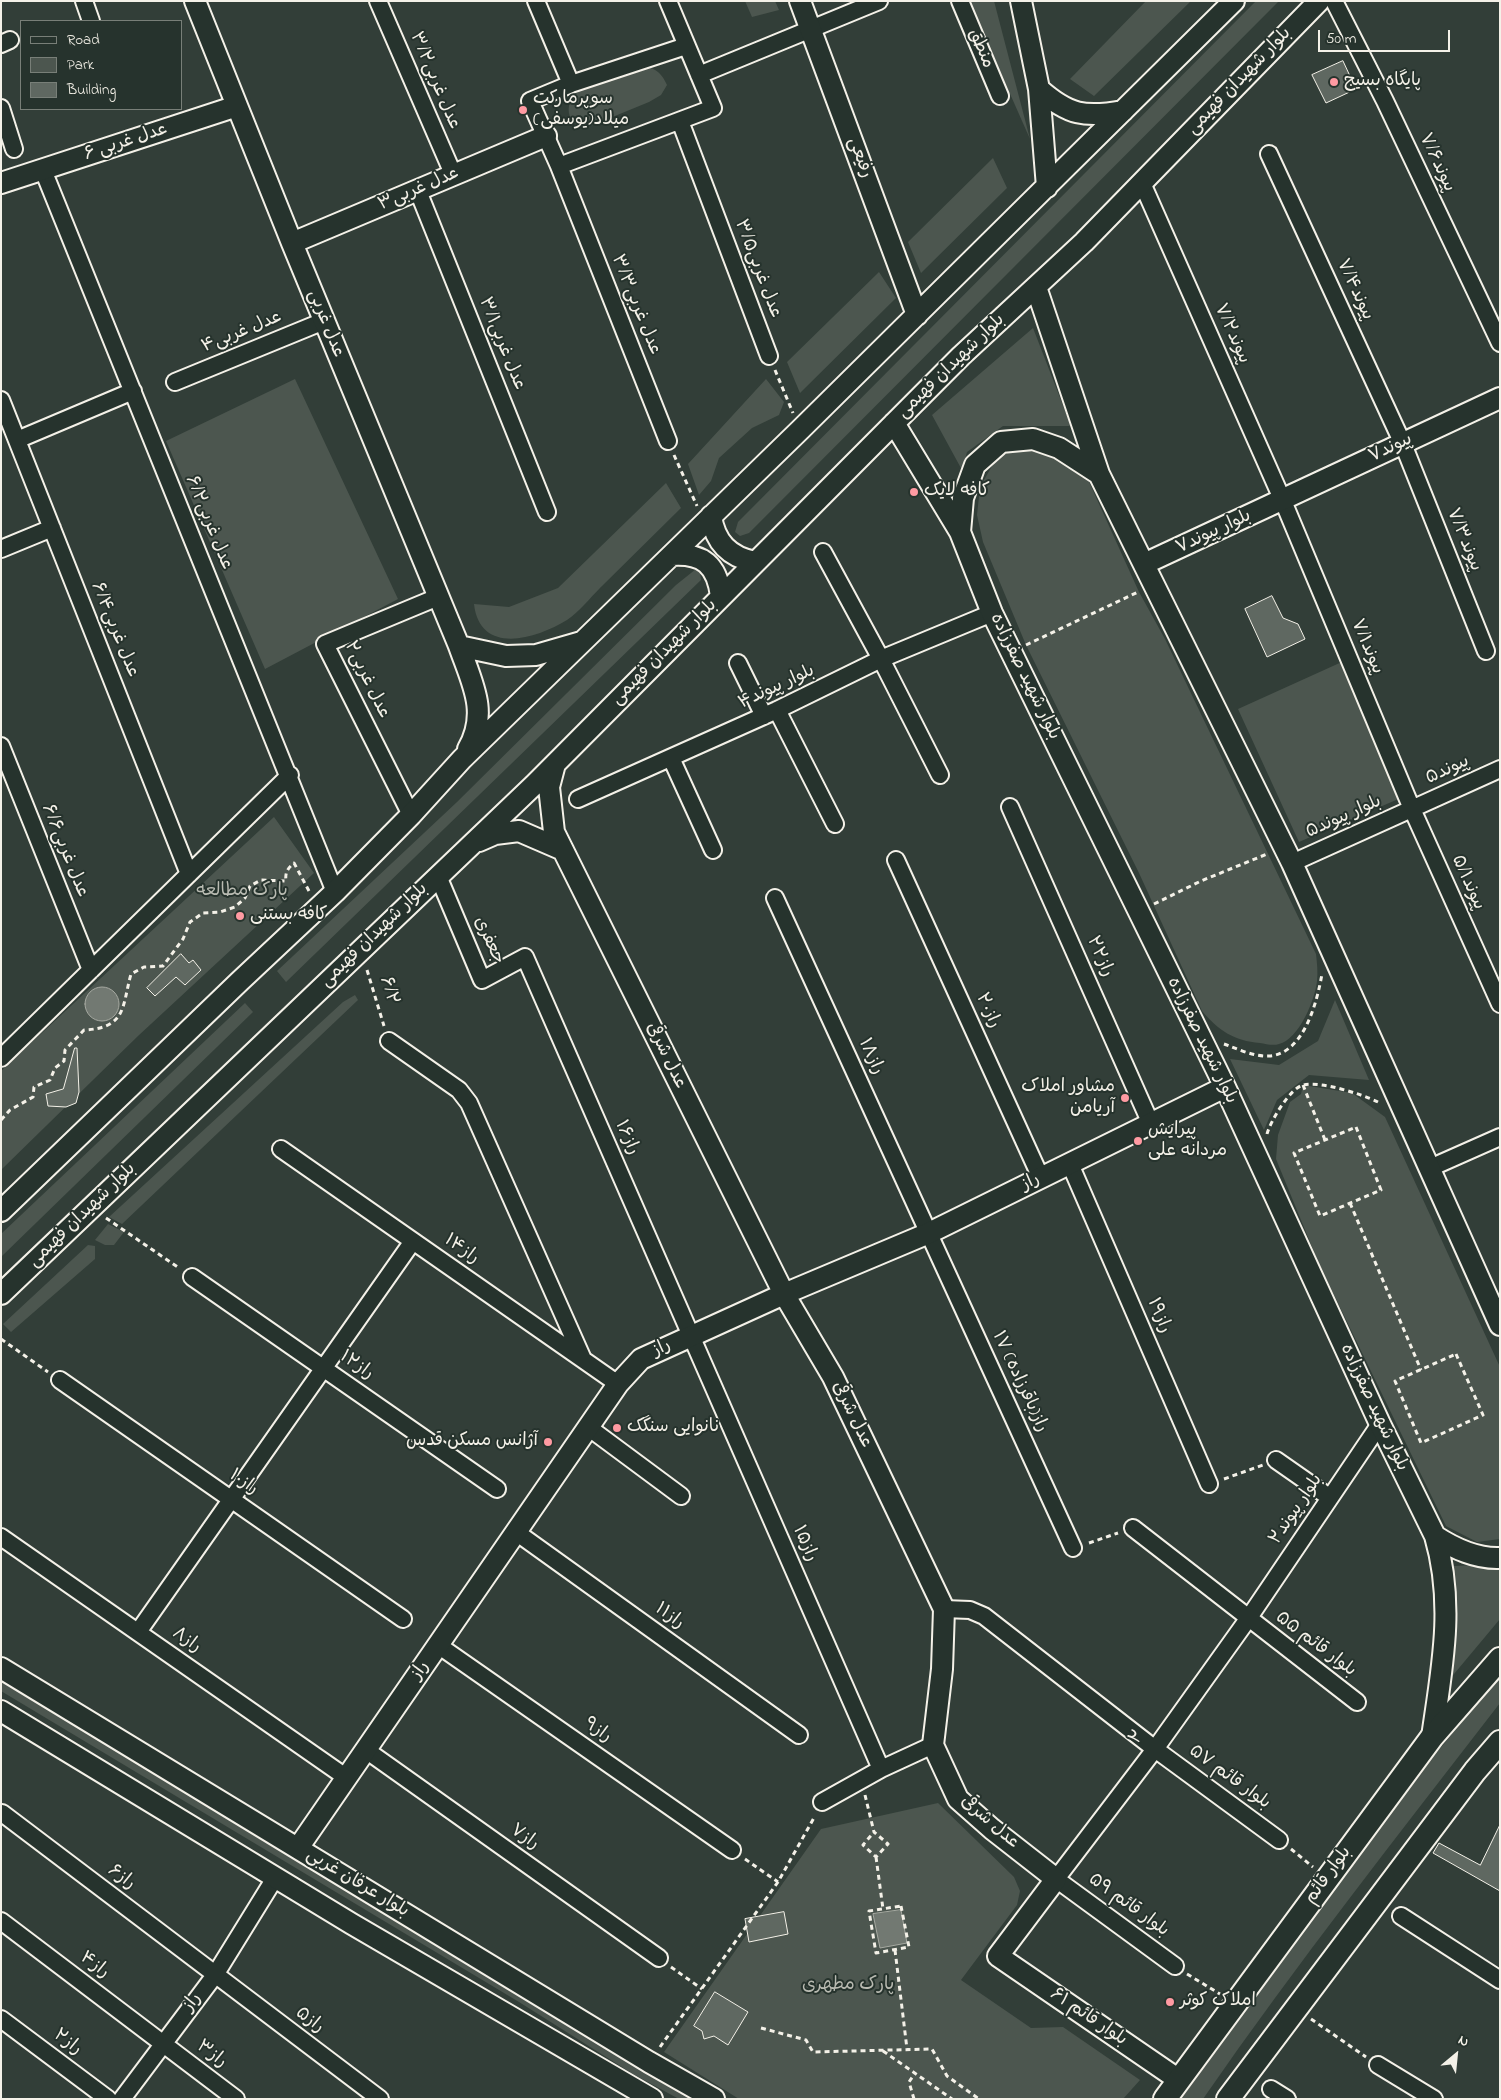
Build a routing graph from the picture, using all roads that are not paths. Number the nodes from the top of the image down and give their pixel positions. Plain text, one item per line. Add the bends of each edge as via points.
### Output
1 (84, 1) edge
2 (195, 1) edge
3 (378, 1) edge
4 (536, 1) edge
5 (668, 1) edge
6 (800, 1) edge
7 (879, 1) edge
8 (960, 1) edge
9 (1021, 1) edge
10 (1234, 1) edge
11 (1319, 1) edge
12 (1334, 1) edge
13 (91, 20) edge
14 (811, 29) junction
15 (686, 46) junction
16 (699, 76) junction
17 (571, 84) junction
18 (1039, 89) junction
19 (1000, 96) dead end
20 (237, 106) junction
21 (1, 108) edge
22 (1123, 111) junction
23 (680, 121) junction
24 (546, 136) junction
25 (14, 150) dead end
26 (1269, 154) dead end
27 (558, 166) junction
28 (43, 170) junction
29 (454, 176) junction
30 (1, 183) edge
31 (1142, 183) junction
32 (1046, 187) junction
33 (418, 191) junction
34 (292, 243) junction
35 (1036, 287) junction
36 (917, 315) junction
37 (324, 321) junction
38 (1500, 343) edge
39 (769, 356) road end
40 (175, 382) dead end
41 (133, 391) junction
42 (1500, 398) edge
43 (1, 400) edge
44 (894, 423) junction
45 (17, 440) junction
46 (668, 441) road end
47 (1403, 444) junction
48 (1099, 474) junction
49 (1283, 501) junction
50 (547, 512) dead end
51 (708, 519) junction
52 (52, 528) junction
53 (960, 532) junction
54 (1, 549) edge
55 (823, 552) dead end
56 (672, 555) junction
57 (755, 562) junction
58 (1144, 564) junction
59 (721, 596) junction
60 (438, 597) junction
61 (992, 613) junction
62 (586, 640) junction
63 (459, 646) junction
64 (1486, 651) dead end
65 (881, 660) junction
66 (738, 663) dead end
67 (771, 713) junction
68 (1, 746) edge
69 (671, 758) junction
70 (462, 759) junction
71 (555, 764) junction
72 (1500, 769) edge
73 (290, 775) junction
74 (940, 775) dead end
75 (578, 799) dead end
76 (1010, 807) dead end
77 (1412, 809) junction
78 (412, 815) junction
79 (835, 824) dead end
80 (473, 844) junction
81 (562, 850) junction
82 (713, 850) dead end
83 (1288, 855) junction
84 (896, 860) dead end
85 (188, 874) junction
86 (438, 876) junction
87 (335, 892) junction
88 (775, 898) dead end
89 (525, 957) joint
90 (90, 970) junction
91 (1500, 1004) edge
92 (389, 1041) road end
93 (1, 1058) edge
94 (1224, 1087) junction
95 (1151, 1124) junction
96 (1500, 1137) edge
97 (281, 1148) dead end
98 (1070, 1164) junction
99 (1430, 1168) junction
100 (1041, 1178) junction
101 (1, 1211) edge
102 (929, 1233) junction
103 (413, 1241) junction
104 (192, 1277) road end
105 (1, 1294) edge
106 (784, 1294) junction
107 (1500, 1325) edge
108 (690, 1335) junction
109 (583, 1358) junction
110 (323, 1368) junction
111 (60, 1380) road end
112 (618, 1384) junction
113 (1380, 1424) junction
114 (588, 1428) junction
115 (1276, 1460) road end
116 (1209, 1484) road end
117 (496, 1489) dead end
118 (680, 1496) dead end
119 (1329, 1497) junction
120 (231, 1499) junction
121 (1133, 1528) road end
122 (516, 1532) junction
123 (1435, 1536) junction
124 (1, 1537) edge
125 (1073, 1548) road end
126 (1500, 1558) edge
127 (944, 1609) junction
128 (1248, 1619) junction
129 (403, 1620) dead end
130 (138, 1632) junction
131 (438, 1645) junction
132 (1500, 1659) edge
133 (1, 1668) edge
134 (1357, 1702) dead end
135 (1, 1711) edge
136 (799, 1735) dead end
137 (1432, 1737) junction
138 (1500, 1742) edge
139 (933, 1745) junction
140 (1155, 1749) junction
141 (366, 1750) junction
142 (881, 1769) junction
143 (347, 1778) junction
144 (822, 1802) road end
145 (2, 1814) edge
146 (1280, 1840) road end
147 (298, 1848) junction
148 (732, 1850) road end
149 (275, 1878) junction
150 (1056, 1879) junction
151 (1401, 1916) dead end
152 (1, 1921) edge
153 (659, 1958) road end
154 (1175, 1966) road end
155 (214, 1974) junction
156 (1500, 1980) edge
157 (1, 2019) edge
158 (163, 2044) junction
159 (1378, 2065) road end
160 (1179, 2080) junction
161 (1271, 2089) dead end
162 (108, 2099) edge
163 (122, 2099) edge
164 (236, 2099) edge
165 (380, 2099) edge
166 (652, 2099) edge
167 (714, 2099) edge
168 (1165, 2099) edge
169 (1228, 2099) edge
170 (1287, 2099) edge
171 (1434, 2099) edge

1 - 13 street
2 - 20 street, عدل غربی
3 - 29 street, عدل غربی۳/۲
4 - 17 street
5 - 15 street
6 - 14 street, رفیعی
7 - 14 street
8 - 19 street, منطق
9 - 18 street
10 - 22 street
11 - 31 street, بلوار شهیدان فهیمی
12 - 38 street, پیوند۷/۶
14 - 16 street
14 - 36 street, رفیعی
15 - 16 street
15 - 17 street
16 - 23 street via 714,108
17 - 24 street, عدل غربی۳/۳ via 530,101
18 - 22 street via 1052,101 1080,114 1098,116
18 - 32 street
20 - 28 street, عدل غربی ۶
20 - 34 street, عدل غربی
21 - 25 street
22 - 32 street
23 - 27 street
23 - 39 street, عدل غربی۳/۵
24 - 27 street, عدل غربی۳/۳
24 - 29 street, عدل غربی۳
26 - 47 street, پیوند۷/۴
27 - 46 street, عدل غربی۳/۳
28 - 30 street, عدل غربی ۶
28 - 41 street, ۶/۲عدل غربی
29 - 33 street, عدل غربی۳
31 - 35 street, بلوار شهیدان فهیمی
31 - 49 street, پیوند۷/۲
32 - 36 street
33 - 34 street, عدل غربی۳
33 - 50 street, عدل غربی۳/۱
34 - 37 street, عدل غربی
35 - 44 street, بلوار شهیدان فهیمی
35 - 48 street
36 - 51 street
37 - 40 street, عدل غربی۴
37 - 60 street, عدل غربی
41 - 45 street
41 - 73 street, ۶/۲عدل غربی
42 - 47 street, پیوند۷
43 - 45 street, ۶/۴عدل غربی
44 - 53 street, بلوار شهید صفرزاده
44 - 57 street, بلوار شهیدان فهیمی
45 - 52 street, ۶/۴عدل غربی
47 - 49 street, پیوند۷
47 - 64 street, پیوند۷/۳
48 - 53 street via 1059,448 1033,439 1001,442 975,465 962,498
48 - 58 street
49 - 58 street, بلوار پیوند۷
49 - 77 street, پیوند۷/۱
51 - 56 street
51 - 57 street via 724,548 733,555
52 - 54 street
52 - 85 street, ۶/۴عدل غربی
53 - 61 street, بلوار شهید صفرزاده
55 - 65 street
56 - 59 street via 687,554 712,568 719,581
56 - 62 street
57 - 59 street, بلوار شهیدان فهیمی
58 - 83 street
59 - 71 street, بلوار شهیدان فهیمی
60 - 63 street, عدل غربی
60 - 78 street, عدل غربی۲ via 325,644
61 - 65 street, بلوار پیوند۴
61 - 94 street, بلوار شهید صفرزاده
62 - 63 street via 536,655 506,656
62 - 70 street
63 - 70 street, عدل غربی via 476,692 479,714 475,737
65 - 67 street, بلوار پیوند۴
65 - 74 street
66 - 67 street
67 - 69 street, بلوار پیوند۴
67 - 79 street
68 - 90 street, ۶/۶عدل غربی
69 - 75 street, بلوار پیوند۴
69 - 82 street
70 - 78 street
71 - 80 street, بلوار شهیدان فهیمی
71 - 81 street, عدل شرقی via 549,787 551,813 554,832
72 - 77 street, پیوند۵
73 - 85 street
73 - 87 street, ۶/۲عدل غربی
76 - 95 street, راز۲۲
77 - 83 street, بلوار پیوند۵
77 - 91 street, پیوند۵/۱
78 - 87 street
80 - 81 street via 495,834 519,831
80 - 86 street, بلوار شهیدان فهیمی
81 - 106 street, عدل شرقی
83 - 99 street
84 - 100 street, راز۲۰
85 - 90 street
86 - 89 street, جعفری via 482,980
86 - 105 street, بلوار شهیدان فهیمی
87 - 101 street
88 - 102 street, راز۱۸
89 - 108 street, راز۱۶
90 - 93 street
92 - 109 street via 459,1090 469,1104
94 - 95 street, راز
94 - 113 street, بلوار شهید صفرزاده
95 - 98 street, راز
96 - 99 street
97 - 103 street, راز۱۴
98 - 100 street, راز
98 - 116 street, راز۱۹
99 - 107 street
100 - 102 street, راز
102 - 106 street, راز
102 - 125 street, ۱۷ راز(باقرزاده)
103 - 109 street, راز۱۴
103 - 110 street
104 - 110 street, راز۱۲
106 - 108 street, راز
106 - 127 street, عدل شرقی via 833,1377
108 - 112 street, راز via 641,1359
108 - 142 street, راز۱۵
109 - 112 street, راز۱۴
110 - 117 street, راز۱۲
110 - 120 street
111 - 120 street, راز۱۰
112 - 114 street, راز
113 - 119 street, بلوار پیوند۲
113 - 123 street, بلوار شهید صفرزاده
114 - 118 street
114 - 122 street, راز
115 - 119 street
119 - 128 street, بلوار پیوند۲
120 - 129 street, راز۱۰
120 - 130 street
121 - 128 street, بلوار قائم ۵۵
122 - 131 street, راز
122 - 136 street, راز۱۱
123 - 126 street via 1472,1554
123 - 137 street, بلوار شهید صفرزاده via 1446,1592 1446,1641
124 - 130 street, راز۸
127 - 139 street, عدل شرقی via 942,1669
127 - 140 street, بلوار قائم ۵۷ via 970,1610 984,1616
128 - 134 street, بلوار قائم ۵۵
128 - 140 street, ۲
130 - 143 street, راز۸
131 - 141 street, راز
131 - 148 street, راز۹
132 - 137 main road, بلوار قائم
133 - 147 street, بلوار عرفان غربی
135 - 149 street, بلوار عرفان غربی
137 - 160 main road, بلوار قائم
138 - 169 main road
139 - 142 street
139 - 150 street, عدل شرقی via 958,1799
140 - 146 street, بلوار قائم ۵۷
140 - 150 street, ۲
141 - 143 street, راز
141 - 153 street, راز۷
142 - 144 street
143 - 147 street, راز
145 - 155 street, راز۶
147 - 167 street, بلوار عرفان غربی
149 - 155 street, راز
149 - 166 street, بلوار عرفان غربی
150 - 154 street, بلوار قائم ۵۹
150 - 160 street, بلوار قائم ۶۱ via 998,1956
151 - 156 street
152 - 158 street, راز۴
155 - 158 street, راز
155 - 165 street, راز۵
157 - 162 street, راز۲
158 - 163 street, راز
158 - 164 street, راز۳
159 - 171 street
160 - 168 main road, بلوار قائم
161 - 170 street

